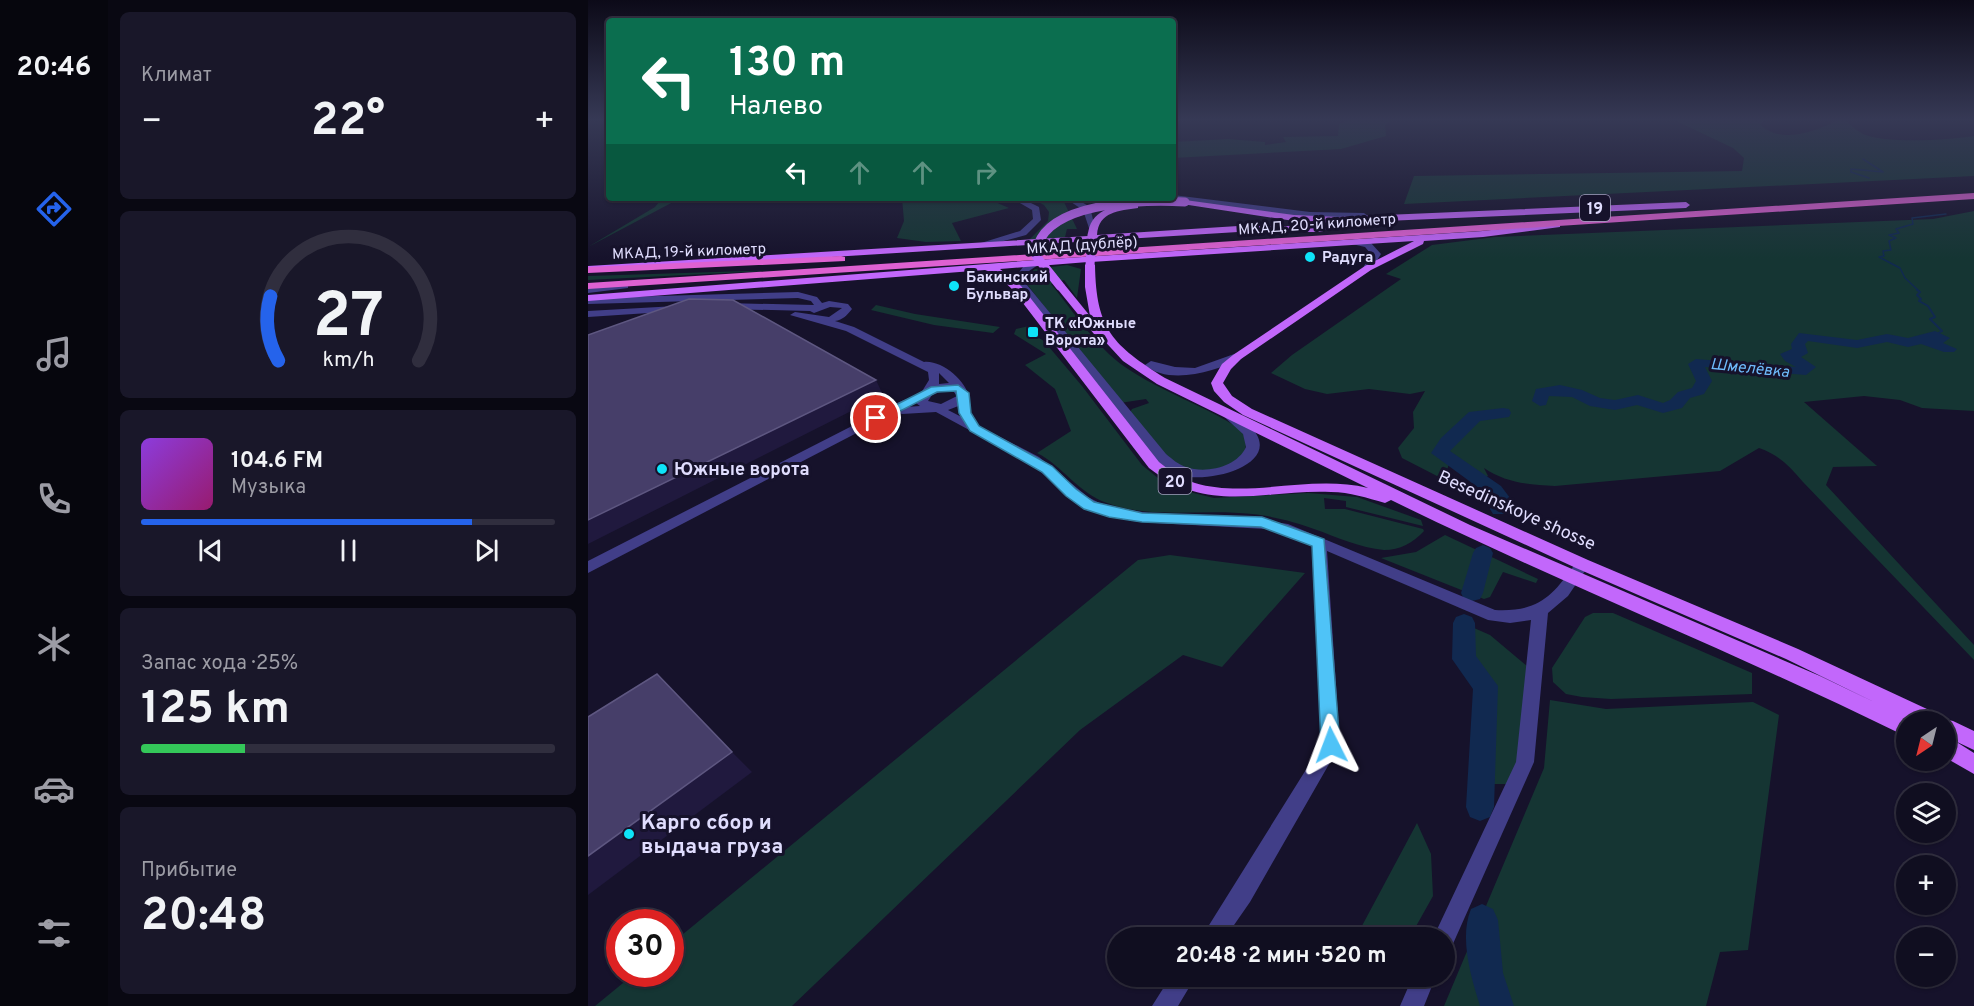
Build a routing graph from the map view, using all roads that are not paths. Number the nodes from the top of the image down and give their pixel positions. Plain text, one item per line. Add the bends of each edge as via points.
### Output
1 (1974, 186) edge
2 (1974, 196) edge
3 (1176, 197) edge
4 (1021, 201) edge
5 (1074, 201) edge
6 (1686, 204) junction
7 (1504, 212) junction
8 (1577, 222) junction
9 (1322, 229) junction
10 (1092, 231) junction
11 (1163, 233) junction
12 (1437, 237) junction
13 (1355, 242) junction
14 (983, 245) junction
15 (792, 262) joint
16 (1036, 263) junction
17 (987, 267) junction
18 (1368, 268) junction
19 (588, 269) edge
20 (778, 275) joint
21 (588, 288) edge
22 (588, 299) edge
23 (723, 306) junction
24 (703, 309) edge
25 (659, 310) junction
26 (815, 310) junction
27 (847, 311) junction
28 (684, 312) edge
29 (588, 314) edge
30 (1096, 315) junction
31 (821, 321) junction
32 (645, 324) edge
33 (619, 325) edge
34 (1108, 342) junction
35 (1237, 357) junction
36 (1151, 365) junction
37 (961, 392) junction
38 (927, 393) junction
39 (937, 408) junction
40 (1225, 411) junction
41 (1248, 412) junction
42 (876, 418) junction
43 (974, 428) junction
44 (1455, 525) junction
45 (1319, 543) junction
46 (588, 568) edge
47 (1578, 571) junction
48 (1540, 612) junction
49 (1912, 711) edge
50 (1896, 722) edge
51 (1956, 732) edge
52 (1974, 741) edge
53 (1956, 753) edge
54 (1974, 764) edge
55 (1220, 927) edge
56 (1449, 927) edge
57 (1177, 987) edge
58 (1420, 987) edge
59 (1164, 1006) edge
60 (1412, 1006) edge

1 - 6 highway, МКАД, 20-й километр
2 - 8 highway, МКАД, 20-й километр
3 - 7 street, 19 via 1322,216
4 - 14 street via 1036,209 1037,220 1023,233
5 - 10 street via 1087,209
6 - 7 main road, 19
6 - 9 highway, МКАД, 20-й километр
7 - 34 main road, bridge via 1324,220 1153,201 1078,213 1041,236 1035,248 1040,263
8 - 12 main road, МКАД (дублёр)
8 - 20 highway, МКАД, 20-й километр
9 - 11 main road, МКАД (дублёр)
9 - 15 highway, МКАД, 20-й километр
10 - 11 main road via 1105,213 1130,206 1185,207 1204,217 1189,229
10 - 30 main road, Besedinskoye shosse, bridge via 1089,290
11 - 14 main road, МКАД (дублёр)
12 - 13 main road, МКАД (дублёр)
12 - 18 main road via 1411,244
13 - 16 main road, МКАД (дублёр)
13 - 18 street via 1368,245 1376,254
14 - 19 main road, МКАД (дублёр)
15 - 19 highway, МКАД, 19-й километр
16 - 17 main road, МКАД (дублёр)
16 - 40 street via 1021,274 1023,286 1170,465 1205,474 1237,466 1248,456 1253,445 1250,434
17 - 22 main road, МКАД (дублёр)
17 - 44 main road, 20 via 1017,288 1168,478 1187,486 1224,492 1330,487 1355,490 1382,496
18 - 35 main road
20 - 21 highway, МКАД, 19-й километр
22 - 26 street via 798,295 809,296
23 - 24 street
23 - 25 street
23 - 26 street
25 - 29 street
25 - 33 street
26 - 27 street via 842,304
26 - 31 street via 812,320
27 - 31 street
27 - 37 street via 854,327 945,372
28 - 32 street
30 - 34 main road, Besedinskoye shosse
30 - 36 main road, Besedinskoye shosse via 1125,347
31 - 38 street via 850,329 933,370 935,380
34 - 40 main road, Besedinskoye shosse via 1161,381
35 - 36 street via 1196,372 1182,373
35 - 41 main road via 1217,383 1220,392
36 - 41 main road, Besedinskoye shosse
37 - 38 street via 941,387
37 - 39 street via 951,406
37 - 43 street via 965,413
38 - 39 street via 922,399 925,406
38 - 42 street
39 - 42 street via 917,408
39 - 43 street
40 - 44 main road, Besedinskoye shosse
41 - 47 main road, Besedinskoye shosse
42 - 46 street
43 - 45 street via 1047,469 1089,505 1109,512 1142,518 1262,522
44 - 47 main road, Besedinskoye shosse
45 - 48 street via 1494,616 1512,618
45 - 55 street via 1331,745
47 - 48 street
47 - 49 main road, Besedinskoye shosse via 1792,654
47 - 50 main road, Besedinskoye shosse
48 - 56 street via 1526,762
51 - 52 main road
53 - 54 main road
57 - 59 street
58 - 60 street

